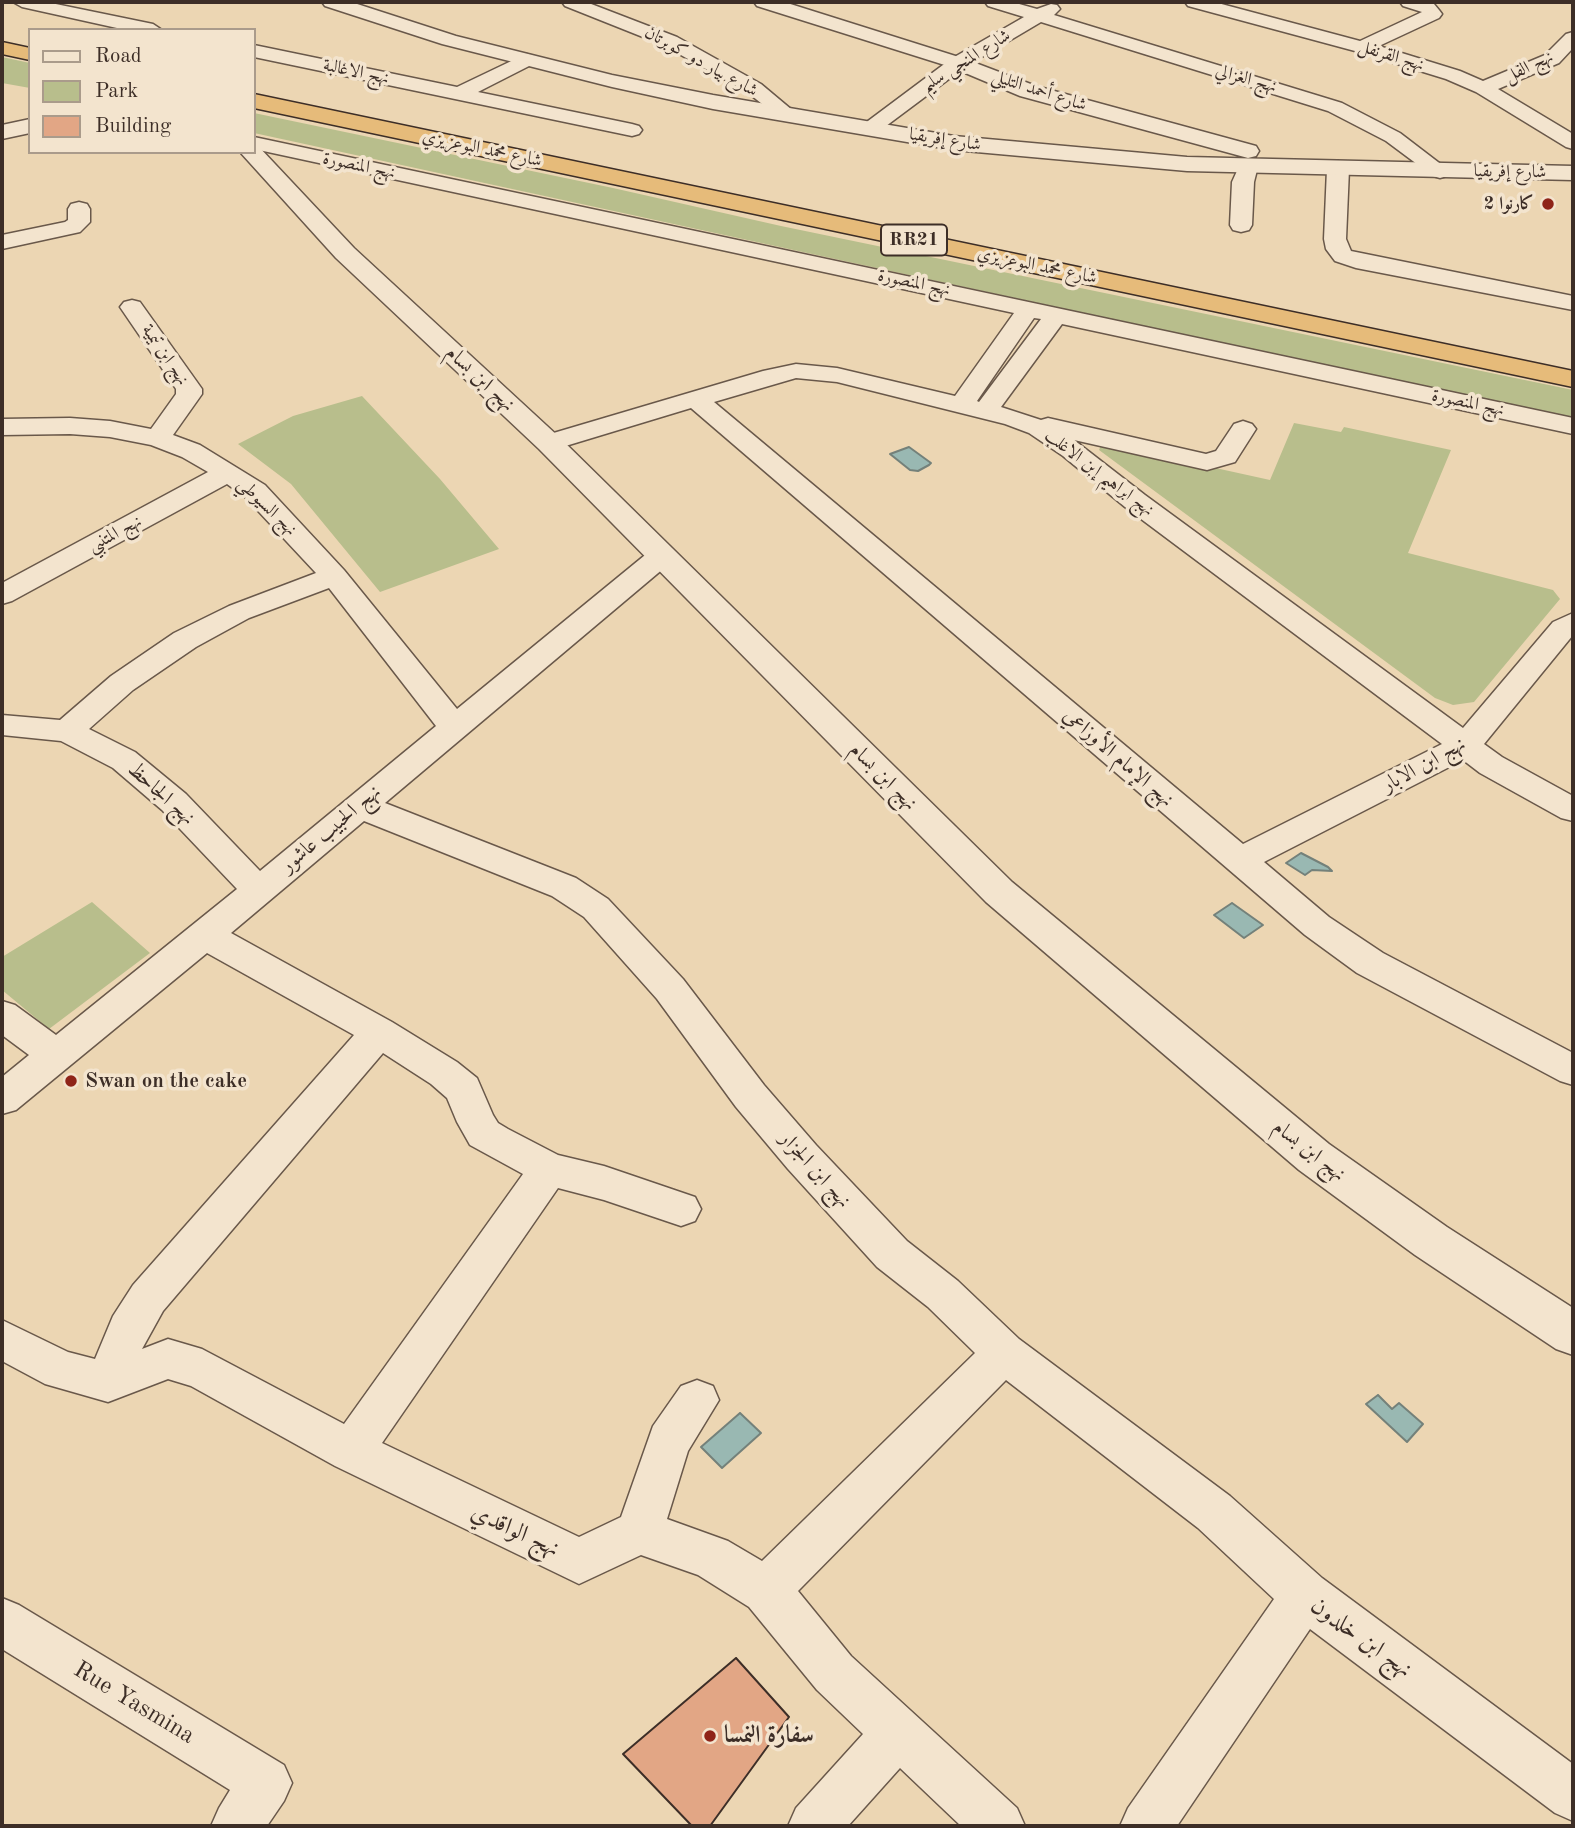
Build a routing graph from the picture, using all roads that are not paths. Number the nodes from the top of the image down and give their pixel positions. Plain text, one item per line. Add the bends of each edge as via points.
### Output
1 (22, 2) edge
2 (332, 2) edge
3 (571, 2) edge
4 (764, 2) edge
5 (994, 2) edge
6 (1066, 2) edge
7 (1194, 2) edge
8 (1409, 2) edge
9 (1039, 16) junction
10 (144, 28) edge
11 (2, 32) edge
12 (28, 38) edge
13 (1570, 46) edge
14 (1362, 47) junction
15 (2, 48) edge
16 (256, 51) edge
17 (28, 54) edge
18 (526, 60) junction
19 (958, 63) junction
20 (256, 84) edge
21 (1483, 88) junction
22 (459, 93) junction
23 (256, 101) edge
24 (788, 115) junction
25 (28, 126) edge
26 (871, 128) junction
27 (632, 130) dead end
28 (2, 132) edge
29 (1206, 140) junction
30 (256, 143) edge
31 (1573, 143) edge
32 (253, 154) edge
33 (1187, 164) junction
34 (1248, 166) junction
35 (1328, 168) junction
36 (1440, 172) junction
37 (1573, 173) edge
38 (79, 209) dead end
39 (1241, 225) dead end
40 (2, 242) edge
41 (1573, 303) edge
42 (132, 307) dead end
43 (1029, 308) junction
44 (1057, 314) junction
45 (1573, 357) edge
46 (1573, 379) edge
47 (695, 399) junction
48 (973, 409) junction
49 (1014, 418) junction
50 (1573, 426) edge
51 (2, 427) edge
52 (1243, 429) dead end
53 (159, 438) junction
54 (549, 443) junction
55 (228, 472) junction
56 (660, 557) junction
57 (334, 576) junction
58 (7, 585) edge
59 (1573, 622) edge
60 (2, 725) edge
61 (453, 726) junction
62 (67, 731) junction
63 (1466, 746) junction
64 (359, 806) junction
65 (1573, 810) edge
66 (1238, 861) junction
67 (258, 890) junction
68 (205, 935) junction
69 (2, 1015) edge
70 (379, 1032) junction
71 (56, 1055) junction
72 (1573, 1070) edge
73 (2, 1099) edge
74 (549, 1168) junction
75 (681, 1209) dead end
76 (1573, 1334) edge
77 (2, 1339) edge
78 (1004, 1353) junction
79 (107, 1382) junction
80 (697, 1400) dead end
81 (352, 1451) junction
82 (639, 1532) junction
83 (766, 1590) junction
84 (1305, 1595) junction
85 (2, 1622) edge
86 (898, 1732) junction
87 (1573, 1795) edge
88 (237, 1826) edge
89 (814, 1826) edge
90 (999, 1826) edge
91 (1146, 1826) edge

1 - 10 street
2 - 18 street, شارع إفريقيا
3 - 24 street, شارع بيار دو كوبرتان via 670,41 754,88
4 - 19 street, شارع أحمد التليلي
5 - 9 street, نهج الغزالي
6 - 9 street, شارع المنجي سليم
7 - 14 street, نهج القرنفل
8 - 14 street via 1433,11 1431,16
9 - 19 street, شارع المنجي سليم
9 - 36 street, نهج الغزالي via 1335,107 1393,137
11 - 12 highway
13 - 21 street, نهج الفل via 1552,59
14 - 21 street, نهج القرنفل
15 - 17 highway
16 - 22 street, نهج الاغالبة
18 - 22 street
18 - 24 street, شارع إفريقيا
19 - 26 street, شارع المنجي سليم
19 - 29 street, شارع أحمد التليلي via 1028,91
20 - 45 highway, شارع محمد البوعزيزي / RR21
21 - 31 street, نهج القرنفل
22 - 27 street, نهج الاغالبة
23 - 46 highway, شارع محمد البوعزيزي / RR21
24 - 26 street, شارع إفريقيا
25 - 28 street
26 - 33 street, شارع إفريقيا via 954,143
29 - 33 street
29 - 35 street, شارع أحمد التليلي
30 - 43 street, نهج المنصورة
32 - 54 street, نهج ابن بسام via 345,253
33 - 34 street, شارع إفريقيا
34 - 35 street, شارع إفريقيا
34 - 39 street
35 - 36 street, شارع إفريقيا
35 - 41 street via 1335,239 1343,256
36 - 37 street, شارع إفريقيا
38 - 40 street via 79,222 72,227
42 - 53 street, نهج ابن تيمية via 189,388
43 - 44 street, نهج المنصورة
43 - 48 street
44 - 48 street
44 - 50 street, نهج المنصورة
47 - 48 street, نهج ابراهيم إبن الاغلب via 772,376 818,371
47 - 54 street, نهج ابراهيم إبن الاغلب
47 - 66 street, نهج الإمام الأوزاعي
48 - 49 street, نهج ابراهيم إبن الاغلب
49 - 52 street via 1207,461 1226,456
49 - 63 street, نهج ابراهيم إبن الاغلب via 1072,450
51 - 53 street, نهج السيوطي via 83,427
53 - 55 street, نهج السيوطي
54 - 56 street, نهج ابن بسام
55 - 57 street, نهج السيوطي via 255,491
55 - 58 street, نهج المتنبي
56 - 61 street, نهج الحبيب عاشور
56 - 76 street, نهج ابن بسام via 999,892 1161,1032 1314,1157
57 - 61 street, نهج السيوطي
57 - 62 street via 239,612 185,640 122,683
59 - 63 street, نهج ابن الابار via 1563,628
60 - 62 street, نهج الجاحظ
61 - 64 street, نهج الحبيب عاشور
62 - 67 street, نهج الجاحظ via 124,760 174,802
63 - 65 street, نهج ابراهيم إبن الاغلب
63 - 66 street, نهج ابن الابار
64 - 67 street, نهج الحبيب عاشور
64 - 78 street, نهج ابن الجزار via 527,871 596,908 670,989 750,1096 811,1167 892,1254 943,1294
66 - 72 street, نهج الإمام الأوزاعي via 1317,926 1370,962
67 - 68 street, نهج الحبيب عاشور
68 - 70 street
68 - 71 street, نهج الحبيب عاشور
69 - 71 street
70 - 74 street via 463,1089 484,1133
70 - 79 street via 148,1298 128,1330
71 - 73 street, نهج الحبيب عاشور
74 - 75 street
74 - 81 street
77 - 79 street via 60,1370
78 - 83 street
78 - 84 street, نهج ابن الجزار via 1214,1512
79 - 81 street, نهج الواقدي via 168,1359 202,1369
80 - 82 street via 669,1441
81 - 82 street, نهج الواقدي via 579,1561
82 - 83 street via 711,1557
83 - 86 street via 834,1673
84 - 87 street, نهج ابن خلدون
84 - 91 street, نهج ابن خلدون
85 - 88 street, Rue Yasmina via 266,1783
86 - 89 street
86 - 90 street

